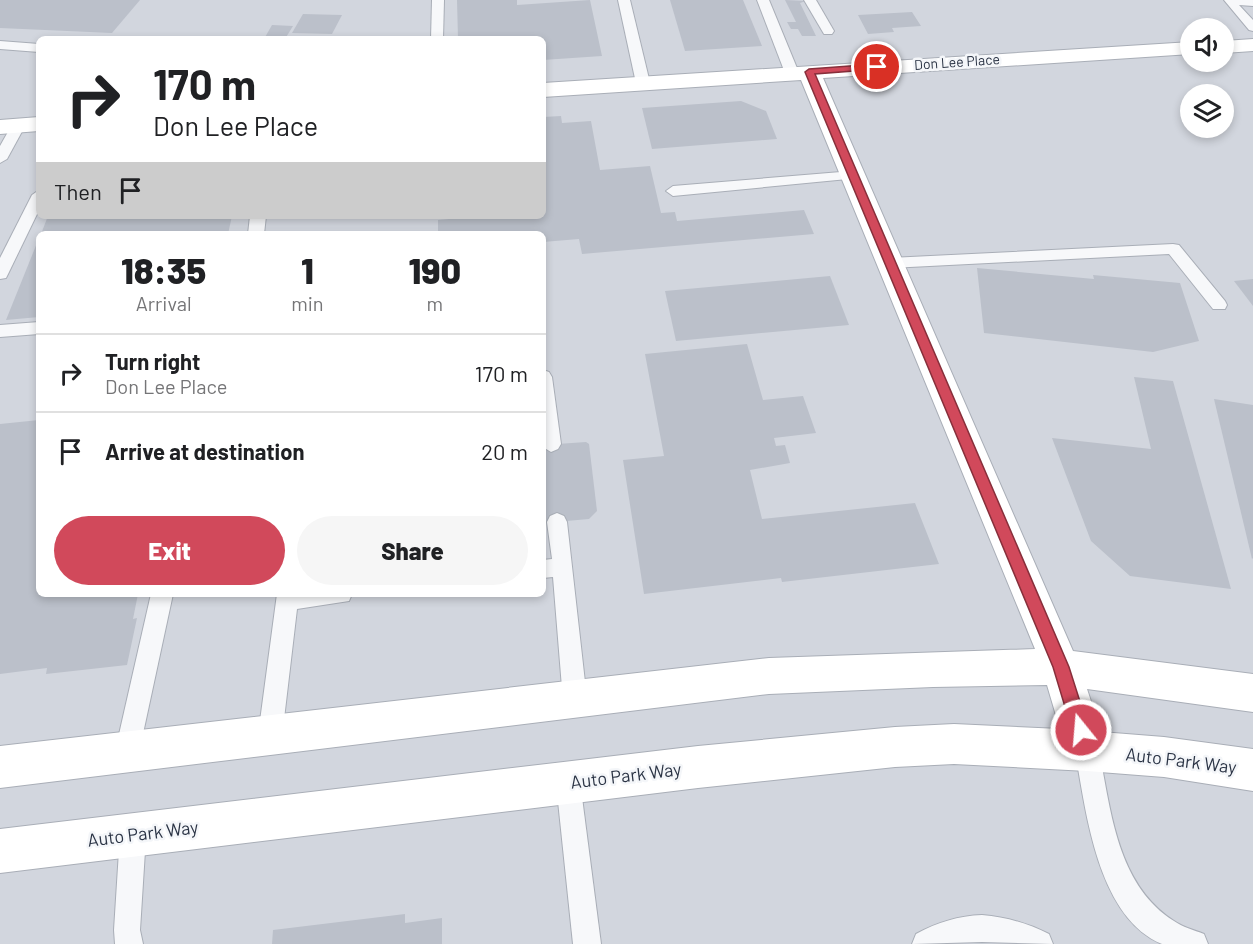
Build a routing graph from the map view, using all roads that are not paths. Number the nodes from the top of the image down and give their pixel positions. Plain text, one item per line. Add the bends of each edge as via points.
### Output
1 (438, 0) edge
2 (624, 0) edge
3 (763, 0) edge
4 (810, 0) edge
5 (1253, 2) edge
6 (1253, 27) edge
7 (828, 30) dead end
8 (436, 36) edge
9 (0, 45) edge
10 (1253, 45) edge
11 (1234, 46) edge
12 (36, 48) edge
13 (1180, 49) edge
14 (801, 72) junction
15 (643, 83) junction
16 (546, 90) edge
17 (19, 126) edge
18 (0, 159) edge
19 (853, 175) junction
20 (673, 191) dead end
21 (36, 201) edge
22 (890, 263) junction
23 (0, 274) edge
24 (1219, 305) dead end
25 (36, 328) edge
26 (0, 331) edge
27 (546, 402) edge
28 (551, 444) dead end
29 (557, 522) dead end
30 (553, 567) edge
31 (161, 597) edge
32 (288, 597) edge
33 (1061, 667) junction
34 (1253, 693) edge
35 (575, 700) junction
36 (270, 736) junction
37 (1087, 751) junction
38 (127, 753) junction
39 (0, 767) edge
40 (1253, 770) edge
41 (568, 782) junction
42 (133, 835) junction
43 (0, 851) edge
44 (129, 944) edge
45 (587, 944) edge
46 (926, 944) edge
47 (1039, 944) edge
48 (1194, 944) edge

1 - 8 lane
2 - 15 lane
3 - 14 lane
4 - 7 lane
5 - 6 lane via 1229,1
9 - 12 lane
10 - 11 street
13 - 14 street, Don Lee Place
14 - 15 street, Don Lee Place
14 - 19 street
15 - 16 street, Don Lee Place
17 - 18 lane
19 - 20 lane
19 - 22 street
21 - 23 lane
22 - 24 lane via 1173,249
22 - 33 street
25 - 26 lane
27 - 28 lane
29 - 30 lane
30 - 35 lane
31 - 38 lane
32 - 36 lane
33 - 34 street
33 - 35 street via 769,676
33 - 37 street
35 - 36 street
36 - 38 street
37 - 40 street, Auto Park Way
37 - 41 street, Auto Park Way via 954,744 895,747
37 - 48 lane via 1109,858 1121,886 1152,922 1179,940
38 - 39 street
41 - 42 street, Auto Park Way
41 - 45 lane
42 - 43 street, Auto Park Way
42 - 44 lane
46 - 47 lane via 957,931 992,928

